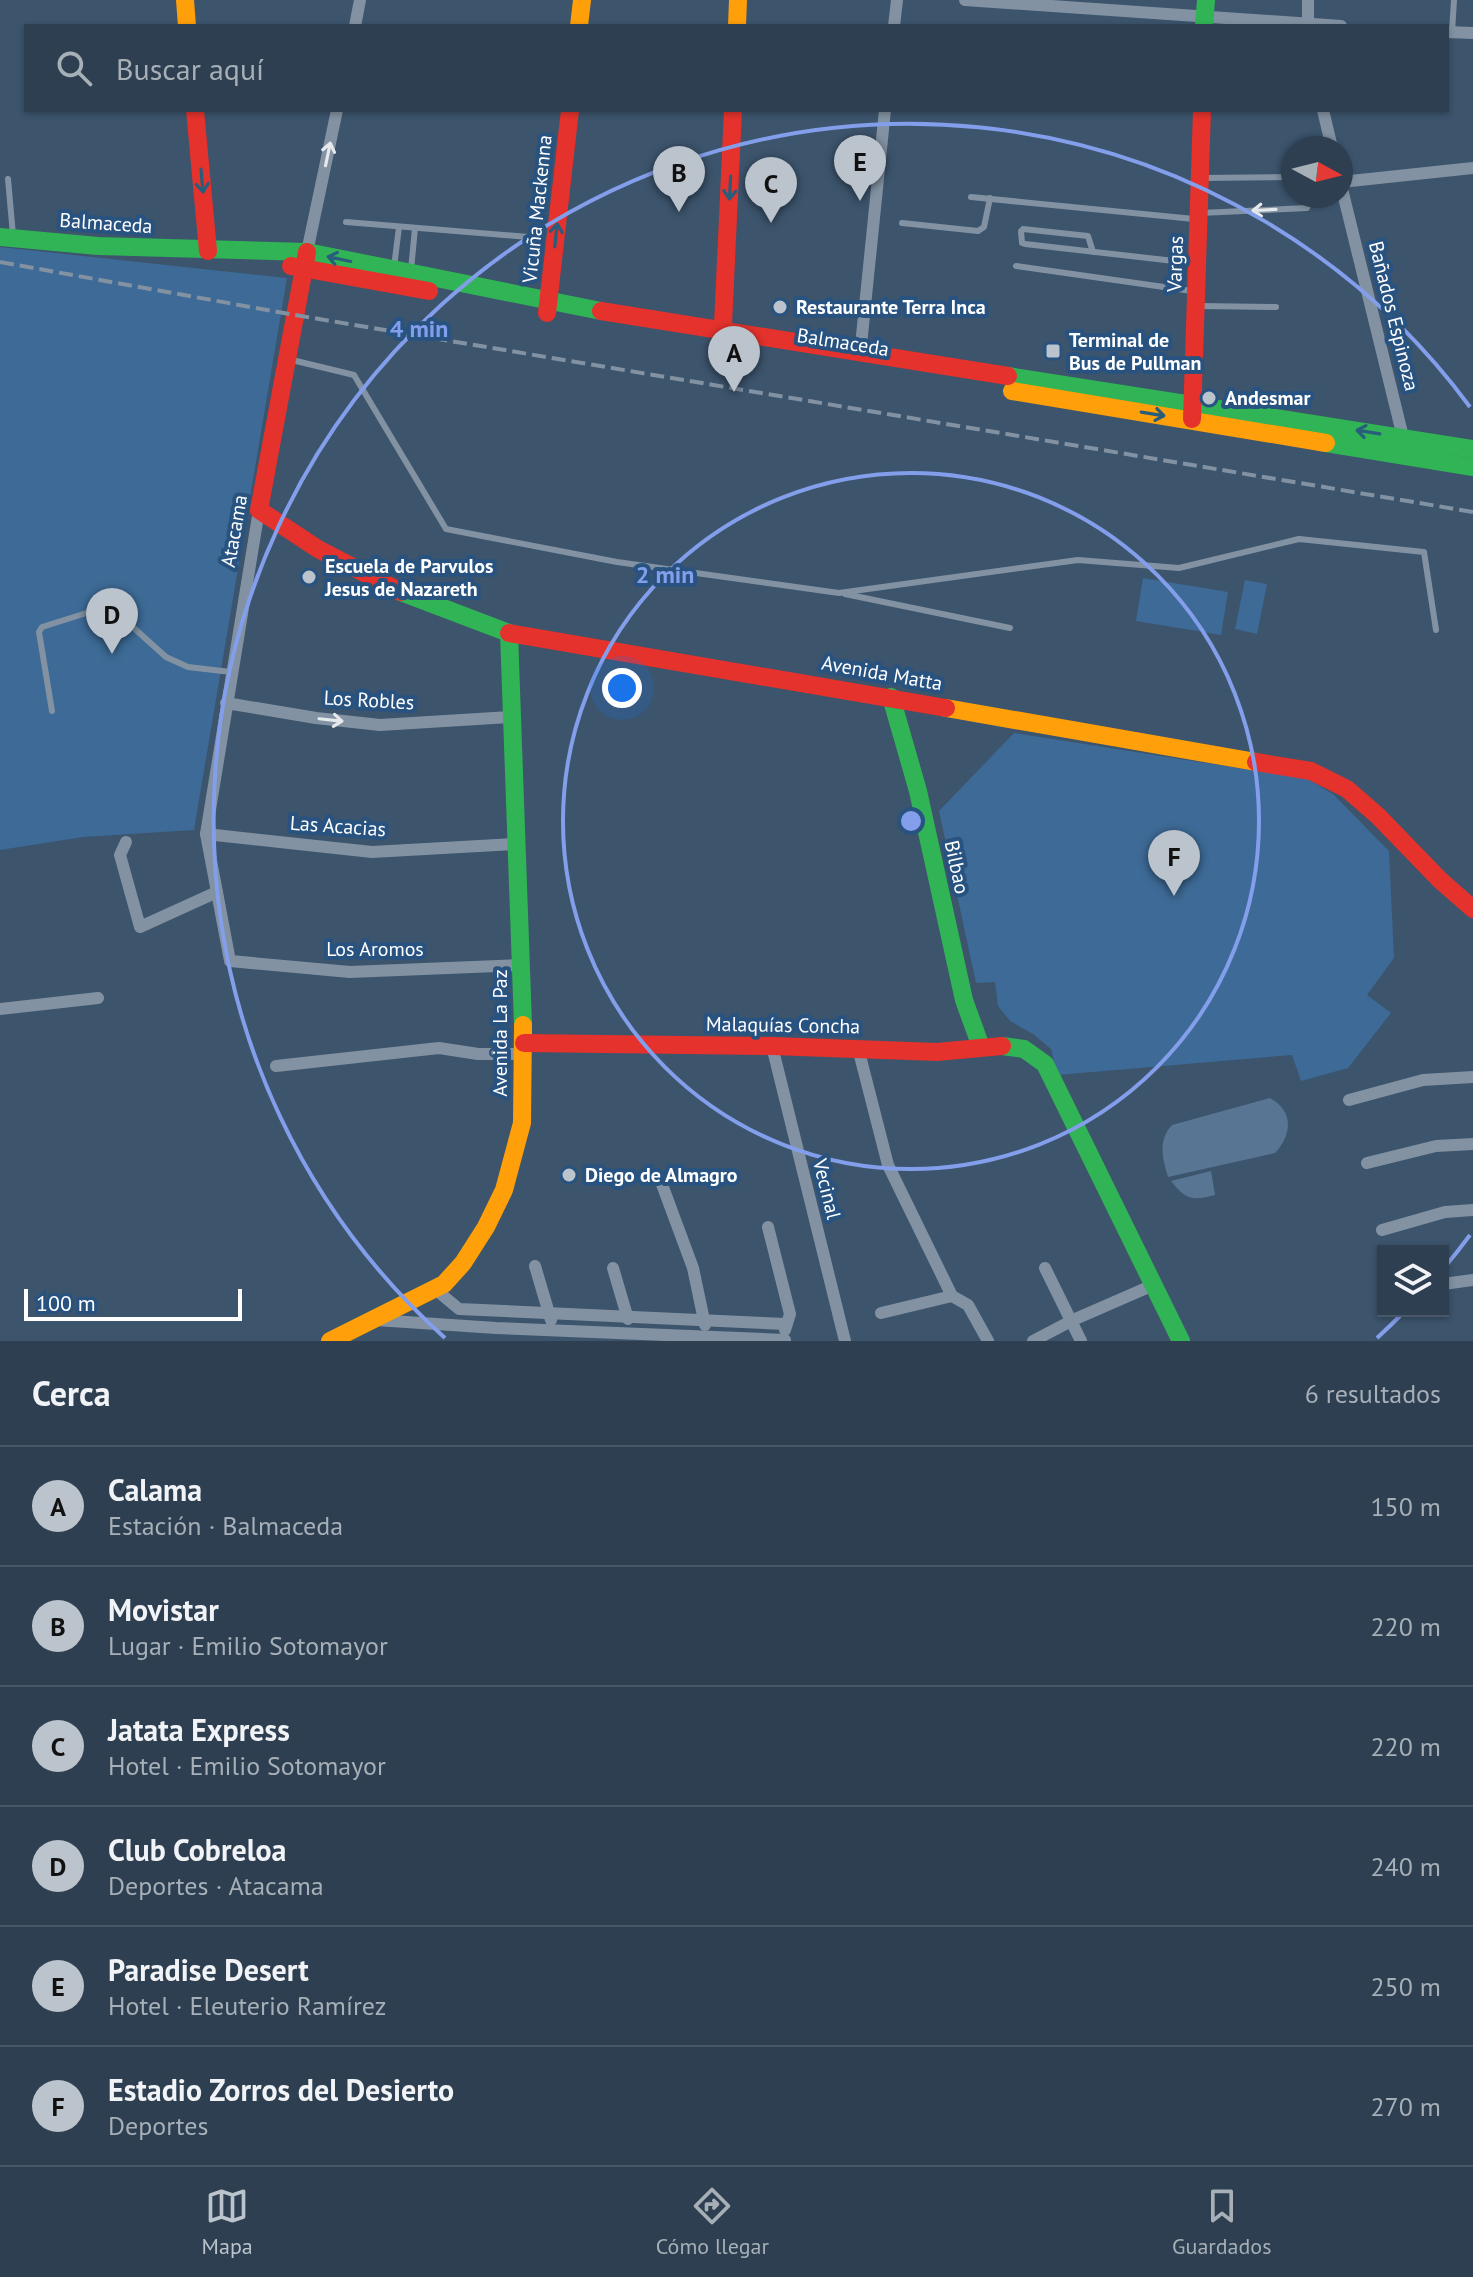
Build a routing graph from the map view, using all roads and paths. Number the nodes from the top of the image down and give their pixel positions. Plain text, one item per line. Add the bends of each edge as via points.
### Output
1 (185, 0) edge
2 (360, 0) edge
3 (582, 0) edge
4 (738, 0) edge
5 (897, 0) edge
6 (965, 0) edge
7 (1308, 0) edge
8 (1454, 0) edge
9 (1205, 14) edge
10 (187, 24) edge
11 (355, 24) edge
12 (579, 24) edge
13 (737, 24) edge
14 (894, 24) edge
15 (1299, 24) edge
16 (1308, 24) edge
17 (1450, 32) edge
18 (1473, 33) edge
19 (195, 112) edge
20 (337, 112) edge
21 (570, 112) edge
22 (733, 112) edge
23 (885, 112) edge
24 (1202, 112) edge
25 (1323, 112) edge
26 (1329, 136) edge
27 (1473, 168) edge
28 (1281, 177) edge
29 (1199, 178) junction
30 (8, 179) dead end
31 (1353, 183) edge
32 (971, 197) dead end
33 (990, 198) junction
34 (1307, 208) edge
35 (1347, 208) edge
36 (1198, 216) junction
37 (346, 222) dead end
38 (902, 223) dead end
39 (399, 227) junction
40 (415, 228) junction
41 (7, 237) edge
42 (529, 237) dead end
43 (208, 251) junction
44 (1093, 252) junction
45 (305, 260) junction
46 (1197, 263) junction
47 (1016, 266) dead end
48 (402, 272) junction
49 (1196, 299) junction
50 (548, 307) junction
51 (1276, 307) dead end
52 (723, 339) junction
53 (860, 355) junction
54 (289, 359) junction
55 (1192, 412) junction
56 (1405, 447) junction
57 (1473, 449) edge
58 (1473, 467) edge
59 (259, 510) junction
60 (839, 593) junction
61 (1010, 628) dead end
62 (1436, 630) dead end
63 (509, 633) junction
64 (231, 672) junction
65 (891, 697) junction
66 (226, 703) junction
67 (52, 711) dead end
68 (511, 717) junction
69 (206, 834) junction
70 (126, 842) dead end
71 (516, 844) junction
72 (217, 892) junction
73 (1473, 909) edge
74 (230, 961) joint
75 (522, 965) junction
76 (98, 998) dead end
77 (0, 1009) edge
78 (772, 1046) junction
79 (981, 1047) junction
80 (524, 1048) junction
81 (858, 1048) junction
82 (276, 1066) dead end
83 (1473, 1077) edge
84 (1349, 1100) dead end
85 (1473, 1144) edge
86 (1367, 1163) dead end
87 (660, 1179) dead end
88 (1473, 1210) edge
89 (768, 1227) dead end
90 (1382, 1230) dead end
91 (535, 1266) dead end
92 (613, 1268) dead end
93 (1045, 1268) dead end
94 (1473, 1280) edge
95 (1449, 1283) edge
96 (1151, 1286) junction
97 (435, 1289) junction
98 (952, 1296) junction
99 (412, 1301) junction
100 (489, 1311) junction
101 (549, 1313) junction
102 (881, 1313) dead end
103 (592, 1314) junction
104 (626, 1315) junction
105 (686, 1319) junction
106 (374, 1320) junction
107 (704, 1320) junction
108 (1073, 1320) junction
109 (425, 1323) junction
110 (786, 1324) junction
111 (554, 1329) junction
112 (631, 1332) junction
113 (498, 1334) edge
114 (598, 1336) edge
115 (707, 1336) junction
116 (691, 1338) edge
117 (785, 1340) edge
118 (330, 1341) edge
119 (845, 1341) edge
120 (988, 1341) edge
121 (1033, 1341) edge
122 (1081, 1341) edge
123 (1181, 1341) edge

1 - 10 main road
2 - 11 street
3 - 12 main road
4 - 13 main road
5 - 14 street
6 - 9 street
7 - 16 street
8 - 17 lane
9 - 15 street
17 - 18 street
19 -> 43 main road
45 -> 20 street, Atacama
50 -> 21 main road, Vicuña Mackenna
22 -> 52 main road
23 - 53 street
24 - 29 main road, Vargas
25 - 26 street
27 - 31 street
28 - 29 lane
29 - 36 main road, Vargas
30 - 41 lane
32 - 33 lane
33 - 36 lane
33 - 38 lane via 984,227 978,231
34 -> 36 lane
35 - 56 street, Bañados Espinoza
36 - 46 main road, Vargas
37 - 39 lane
39 - 40 lane
39 - 48 lane
40 - 42 lane
40 - 48 lane
41 - 43 main road, Balmaceda
43 - 45 main road, Balmaceda
44 - 44 lane via 1025,244 1021,231 1088,236
44 - 46 lane
48 -> 45 main road, Balmaceda
45 - 50 main road, Balmaceda
45 - 54 main road, Atacama
46 - 49 main road, Vargas
47 - 49 lane
48 - 50 main road, Balmaceda
49 - 51 lane
49 - 55 main road, Vargas
50 - 52 main road, Balmaceda
52 - 53 main road, Balmaceda
52 -> 55 main road, Balmaceda
53 - 55 main road, Balmaceda
54 - 59 main road, Atacama
54 - 60 lane via 354,375 446,529 617,562
55 - 56 main road, Balmaceda
56 - 57 main road, Balmaceda
56 - 58 main road, Balmaceda
59 - 63 main road, Avenida Matta via 323,554 422,603
59 - 64 street, Atacama
60 - 61 lane
60 - 62 lane via 1078,560 1179,568 1299,539 1424,552
63 - 65 main road, Avenida Matta
63 - 68 main road, Avenida La Paz
64 - 66 street, Atacama
64 - 67 lane via 188,667 166,657 115,611 96,610 39,632
65 - 73 main road, Avenida Matta via 1321,774 1352,792
65 - 79 main road, Bilbao via 918,791 964,1000
66 -> 68 street, Los Robles via 380,725
66 - 69 street, Atacama
68 - 71 main road, Avenida La Paz
69 - 71 street, Las Acacias via 372,852
69 - 72 street, Atacama
70 - 72 street via 120,855 140,927
71 - 75 main road, Avenida La Paz
72 - 74 street, Atacama
74 - 75 street, Los Aromos via 350,972
75 - 80 main road, Avenida La Paz
76 - 77 street
78 - 80 main road, Malaquías Concha
78 - 81 main road, Malaquías Concha
78 - 119 street, Vecinal
79 - 81 main road, Malaquías Concha via 937,1052
79 - 96 main road, Malaquías Concha via 1024,1049 1045,1064
80 - 82 street via 478,1054 439,1048
80 - 97 main road, Avenida La Paz via 522,1123 504,1190 463,1263
81 - 98 street via 888,1165
83 - 84 street via 1423,1080
85 - 86 street via 1436,1146
87 - 107 street via 693,1268
88 - 90 street via 1445,1212
89 - 110 street via 790,1314
91 - 101 street
92 - 104 street
93 - 108 street
94 - 95 street
96 - 108 street
96 - 123 main road
97 - 99 main road, Avenida La Paz
97 - 100 street via 459,1309
98 - 102 street
98 - 120 street via 968,1305
99 - 106 main road, Avenida La Paz
99 - 109 street
100 - 101 street
100 - 113 street
101 - 103 street
101 - 111 street
103 - 104 street
103 - 114 street
104 - 105 street
104 - 112 street
105 - 107 street
105 - 116 street
106 - 109 street
106 - 118 main road, Avenida La Paz
107 - 110 street
107 - 115 street
108 - 121 street
108 - 122 street
109 - 113 street
110 - 117 street
111 - 113 street
111 - 114 street
112 - 114 street
112 - 116 street
115 - 116 street
115 - 117 street

